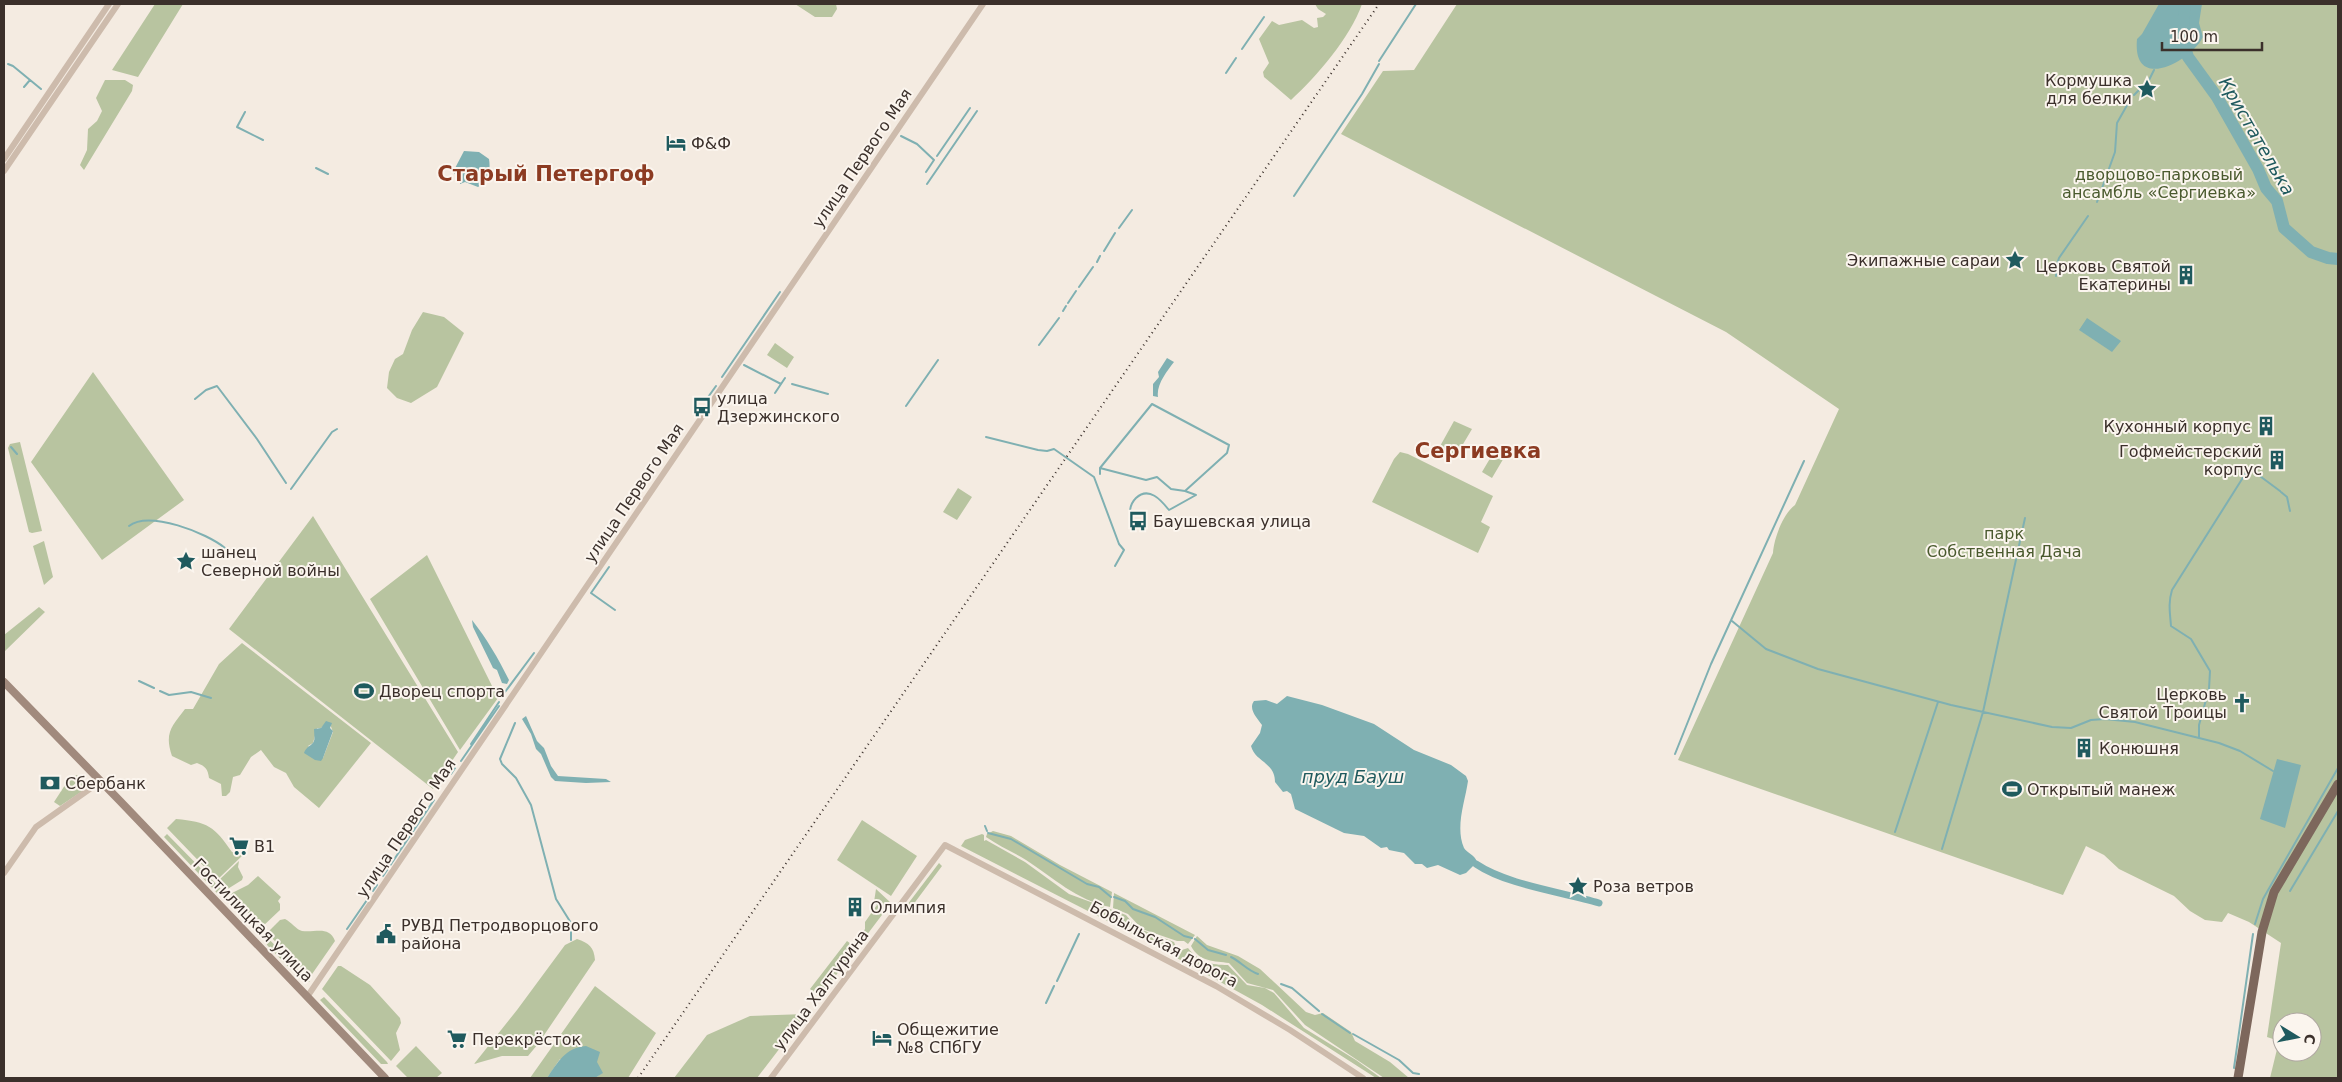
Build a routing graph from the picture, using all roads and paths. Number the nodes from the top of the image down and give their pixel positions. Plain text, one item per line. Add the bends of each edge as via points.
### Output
1 (109, 4) edge
2 (118, 4) edge
3 (984, 4) edge
4 (4, 159) edge
5 (4, 171) edge
6 (4, 682) edge
7 (101, 781) junction
8 (2338, 784) edge
9 (945, 845) joint
10 (4, 873) edge
11 (307, 997) junction
12 (385, 1078) edge
13 (771, 1078) edge
14 (1363, 1078) edge
15 (2238, 1078) edge

1 - 4 street
2 - 5 street
3 - 11 street, улица Первого Мая
6 - 7 main road, Гостилицкая улица
7 - 10 street via 36,827
7 - 11 main road, Гостилицкая улица
8 - 15 main road via 2278,885 2268,909
9 - 13 street, улица Халтурина
9 - 14 street, Бобыльская дорога via 1216,986
11 - 12 main road, Гостилицкая улица

